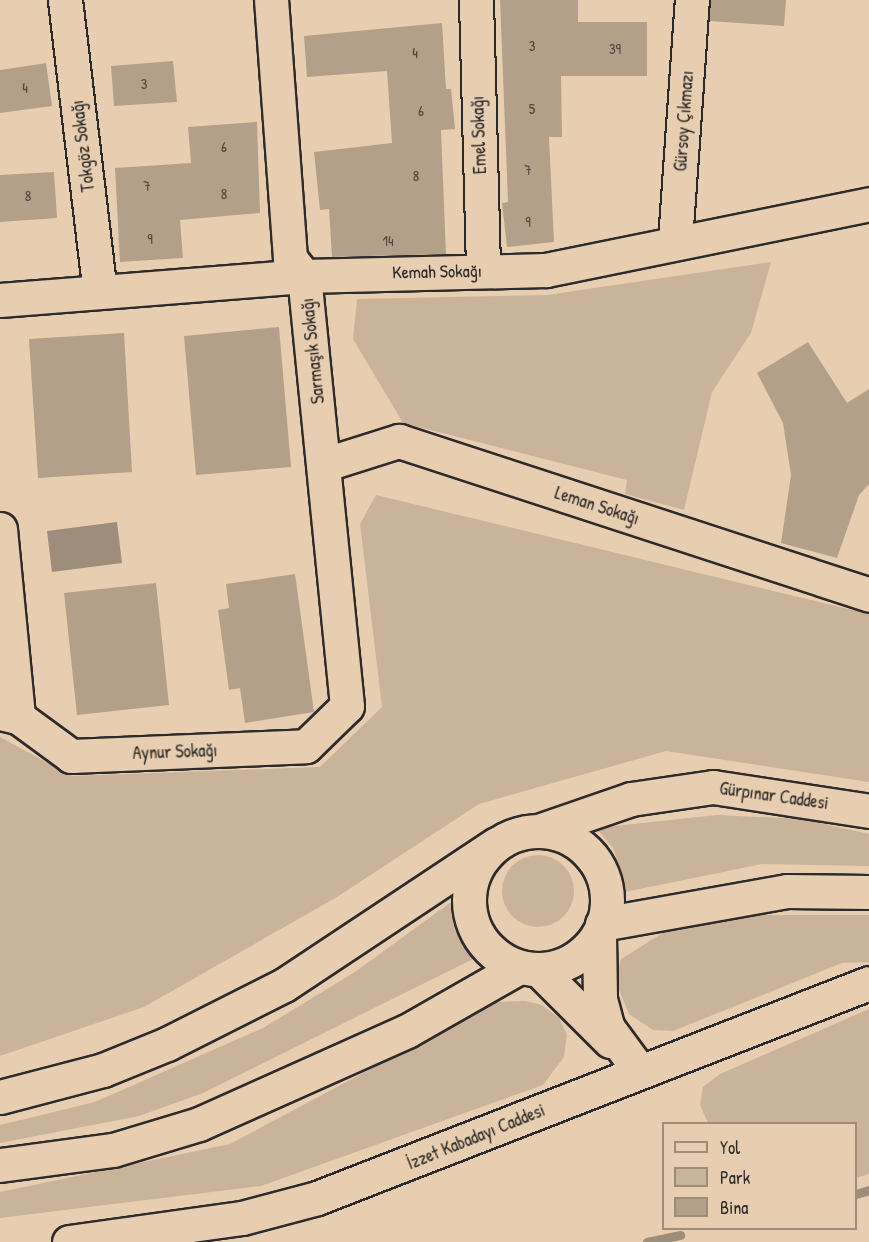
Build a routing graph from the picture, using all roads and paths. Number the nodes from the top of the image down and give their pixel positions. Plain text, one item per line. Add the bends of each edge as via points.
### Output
1 (65, 0) edge
2 (272, 0) edge
3 (476, 0) edge
4 (692, 0) edge
5 (869, 204) edge
6 (675, 241) junction
7 (483, 271) junction
8 (304, 276) junction
9 (100, 292) junction
10 (0, 300) edge
11 (326, 464) junction
12 (0, 529) edge
13 (869, 595) edge
14 (347, 705) joint
15 (9, 715) edge
16 (869, 811) edge
17 (541, 830) junction
18 (496, 843) junction
19 (869, 892) edge
20 (601, 929) junction
21 (528, 968) junction
22 (869, 983) edge
23 (639, 1070) junction
24 (0, 1096) edge
25 (0, 1165) edge
26 (69, 1242) edge

1 - 9 street, Tokgöz Sokağı
2 - 8 street, Sarmaşık Sokağı via 290,258
3 - 7 street, Emel Sokağı
4 - 6 street, Gürsoy Çıkmazı
5 - 6 street, Kemah Sokağı
6 - 7 street, Kemah Sokağı via 546,270
7 - 8 street, Kemah Sokağı
8 - 9 street, Kemah Sokağı
8 - 11 street, Sarmaşık Sokağı
9 - 10 street, Kemah Sokağı
11 - 13 street, Leman Sokağı via 399,441
11 - 14 street, Sarmaşık Sokağı
12 - 15 street
14 - 15 street, Aynur Sokağı via 306,746 71,756
16 - 17 street, Gürpınar Caddesi via 713,787 631,799
17 - 18 street via 518,832
17 - 20 street via 564,835 585,847 599,866 607,888
18 - 21 street via 481,859 471,879 471,923 499,958
18 - 24 street via 371,930 273,990 103,1070
19 - 20 street via 787,891
20 - 21 street via 583,953 562,965
20 - 23 street via 600,999 608,1028
21 - 23 street
21 - 25 street via 408,1031 199,1124 113,1150
22 - 23 street, İzzet Kabadayı Caddesi
23 - 26 street, İzzet Kabadayı Caddesi via 317,1198 242,1218

